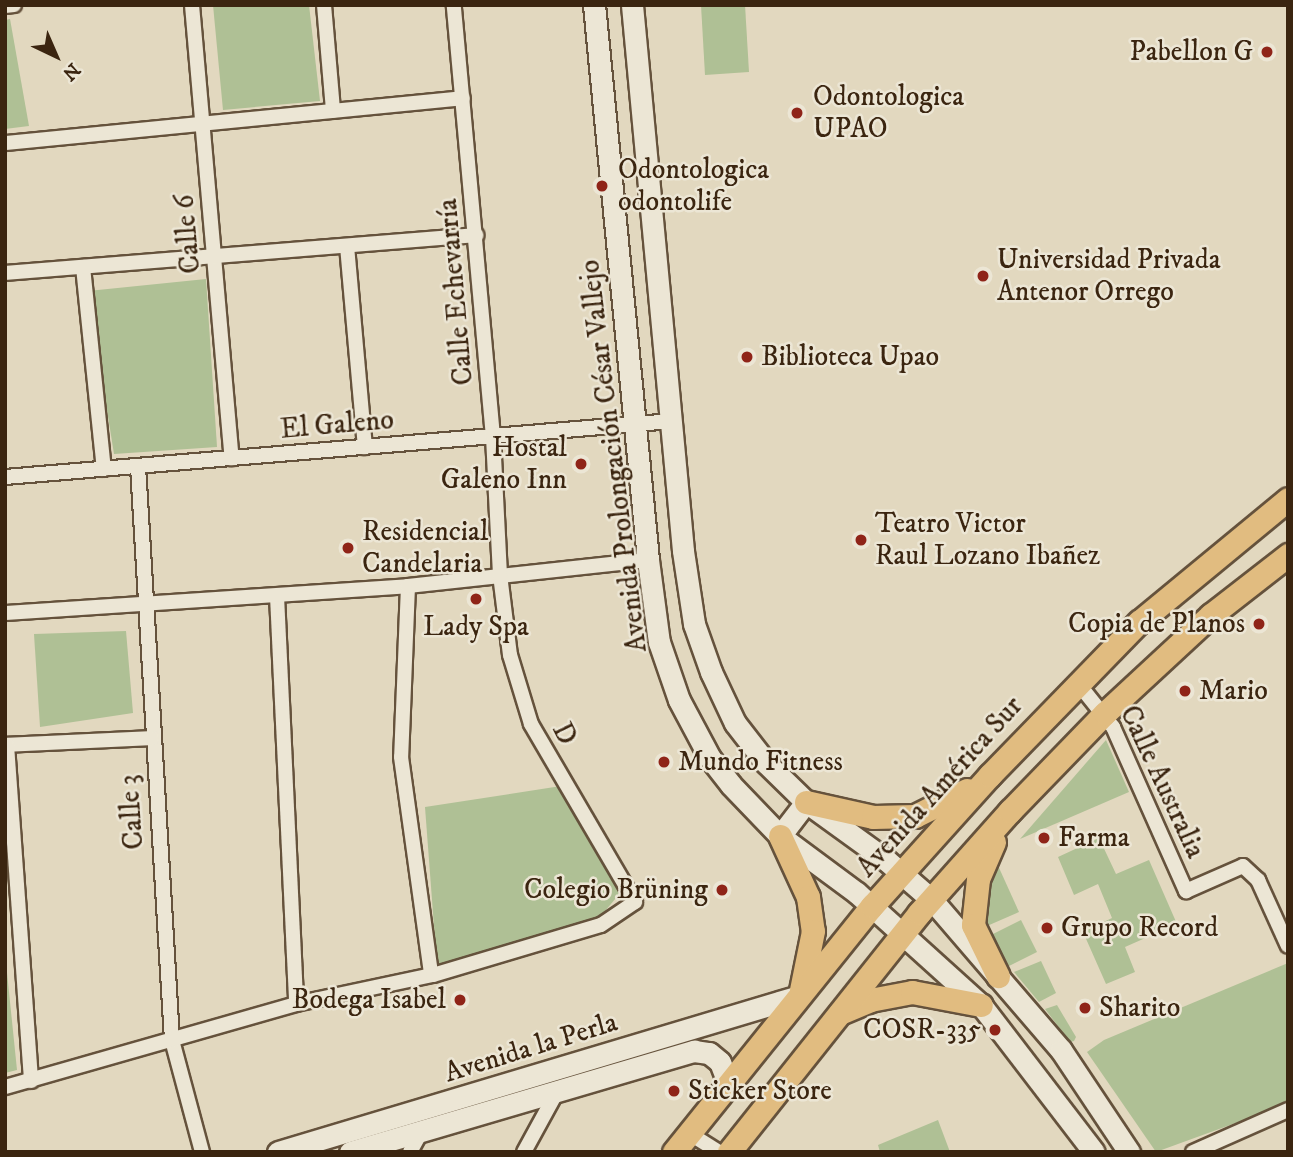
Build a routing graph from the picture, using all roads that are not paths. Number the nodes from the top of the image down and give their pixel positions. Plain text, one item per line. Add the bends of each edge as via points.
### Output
1 (14, 5) edge
2 (192, 5) edge
3 (324, 5) edge
4 (454, 5) edge
5 (594, 5) edge
6 (632, 5) edge
7 (5, 6) edge
8 (463, 98) junction
9 (333, 111) junction
10 (203, 124) junction
11 (5, 143) edge
12 (476, 235) junction
13 (347, 246) junction
14 (215, 257) junction
15 (83, 267) junction
16 (5, 273) edge
17 (672, 421) junction
18 (635, 426) junction
19 (493, 437) junction
20 (365, 447) junction
21 (232, 458) junction
22 (138, 466) junction
23 (104, 469) junction
24 (5, 477) edge
25 (1288, 499) edge
26 (1288, 555) edge
27 (648, 560) junction
28 (500, 575) junction
29 (408, 586) junction
30 (277, 596) junction
31 (146, 604) junction
32 (5, 613) edge
33 (1077, 682) junction
34 (1105, 713) junction
35 (152, 738) junction
36 (6, 745) edge
37 (990, 775) junction
38 (806, 802) junction
39 (1010, 811) junction
40 (780, 836) junction
41 (901, 872) junction
42 (932, 900) junction
43 (872, 906) junction
44 (904, 933) junction
45 (1288, 946) edge
46 (431, 973) junction
47 (998, 976) junction
48 (799, 996) junction
49 (296, 1004) junction
50 (981, 1005) junction
51 (838, 1014) junction
52 (172, 1040) junction
53 (30, 1081) junction
54 (728, 1083) junction
55 (5, 1087) edge
56 (558, 1090) junction
57 (441, 1105) junction
58 (1288, 1110) edge
59 (423, 1129) junction
60 (687, 1132) junction
61 (202, 1152) edge
62 (278, 1152) edge
63 (349, 1152) edge
64 (411, 1152) edge
65 (524, 1152) edge
66 (674, 1152) edge
67 (719, 1152) edge
68 (729, 1152) edge
69 (1094, 1152) edge
70 (1129, 1152) edge
71 (1193, 1152) edge

1 - 7 street
2 - 10 street, Calle 6
3 - 9 street
4 - 8 street, Calle Echevarría
5 - 18 main road, Avenida Prolongación César Vallejo
6 - 17 main road, Avenida Prolongación César Vallejo
8 - 9 street
8 - 12 street, Calle Echevarría
9 - 10 street
10 - 11 street
10 - 14 street, Calle 6
12 - 13 street
12 - 19 street, Calle Echevarría
13 - 14 street
13 - 20 street
14 - 15 street
14 - 21 street, Calle 6
15 - 16 street
15 - 23 street
17 - 18 street, El Galeno
17 - 38 main road, Avenida Prolongación César Vallejo via 683,551 694,624 706,660 735,723 766,763
18 - 19 street, El Galeno
18 - 27 main road, Avenida Prolongación César Vallejo
19 - 20 street, El Galeno
19 - 28 street, Calle Echevarría
20 - 21 street, El Galeno
21 - 22 street, El Galeno
22 - 23 street, El Galeno
22 - 31 street, Calle 3
23 - 24 street, El Galeno
25 - 33 main road, Avenida América Sur via 1164,600
26 - 34 main road via 1212,615
27 - 28 street
27 - 40 main road, Avenida Prolongación César Vallejo via 659,642 679,700 710,758
28 - 29 street
28 - 46 street, D via 510,655 531,724 634,904 601,925
29 - 30 street
29 - 46 street via 401,757
30 - 31 street
30 - 49 street
31 - 32 street
31 - 35 street, Calle 3
33 - 34 street, Calle Australia
33 - 37 main road, Avenida América Sur
34 - 39 main road
34 - 45 street, Calle Australia via 1186,891 1242,866 1258,880
35 - 36 street
35 - 52 street, Calle 3
36 - 53 street
37 - 38 main road via 915,816 873,817
37 - 41 main road, Avenida América Sur
38 - 40 main road
38 - 41 main road, Avenida Prolongación César Vallejo
39 - 42 main road
39 - 47 main road via 982,867 973,925
40 - 43 main road, Avenida Prolongación César Vallejo
40 - 48 main road via 808,897 813,931
41 - 42 main road, Avenida Prolongación César Vallejo
41 - 43 main road, Avenida América Sur
42 - 44 main road
42 - 47 main road, Avenida Prolongación César Vallejo
43 - 44 main road, Avenida Prolongación César Vallejo
43 - 48 main road, Avenida América Sur
44 - 50 main road, Avenida Prolongación César Vallejo
44 - 51 main road
46 - 49 street
47 - 70 main road, Avenida Prolongación César Vallejo via 1067,1059
48 - 54 main road, Avenida América Sur
48 - 57 main road, Avenida la Perla
49 - 52 street
50 - 51 main road via 912,992 870,1000
50 - 69 main road, Avenida Prolongación César Vallejo
51 - 68 main road
52 - 53 street
52 - 61 street, Calle 3
53 - 55 street
54 - 56 main road, Avenida la Perla via 720,1062 709,1053 694,1051
54 - 60 main road, Avenida América Sur
56 - 59 main road, Avenida la Perla
56 - 65 street
57 - 59 street
57 - 62 main road, Avenida la Perla
58 - 71 street
59 - 63 main road, Avenida la Perla
59 - 64 street
60 - 66 main road, Avenida América Sur
60 - 67 street

